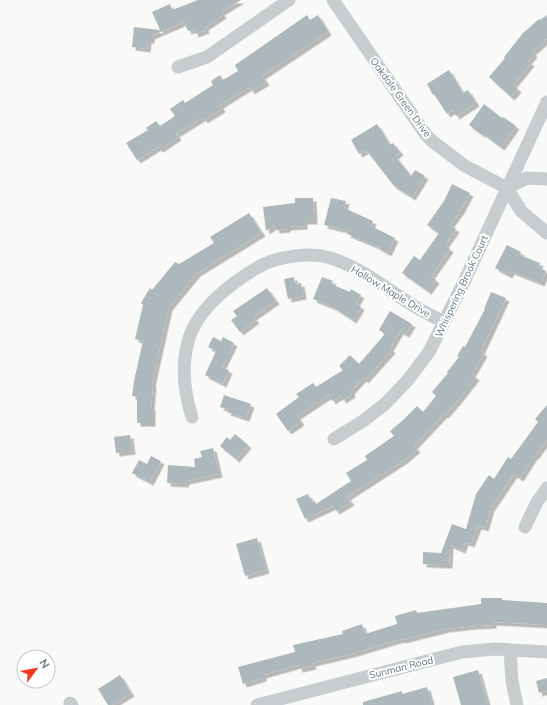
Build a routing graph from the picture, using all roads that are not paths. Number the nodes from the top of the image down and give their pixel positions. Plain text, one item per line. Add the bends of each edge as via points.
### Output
1 (289, 0) edge
2 (332, 0) edge
3 (178, 66) dead end
4 (547, 102) edge
5 (547, 179) edge
6 (507, 188) junction
7 (547, 233) edge
8 (444, 322) junction
9 (192, 417) dead end
10 (334, 439) dead end
11 (547, 488) edge
12 (525, 527) dead end
13 (510, 650) junction
14 (547, 652) edge
15 (257, 705) edge
16 (517, 705) edge

1 - 3 street via 208,57
2 - 6 street, Oakdale Green Drive via 426,135 465,166
4 - 6 street, Whispering Brook Court
5 - 6 street via 527,178
6 - 7 street via 521,211
6 - 8 street, Whispering Brook Court
8 - 9 street, Hollow Maple Drive via 414,306 364,273 326,257 292,256 262,265 220,294 195,324 184,362 184,383
8 - 10 street, Whispering Brook Court via 429,352 406,381 363,421
11 - 12 street
13 - 14 street, Sunman Road
13 - 15 street, Sunman Road via 462,652
13 - 16 street

